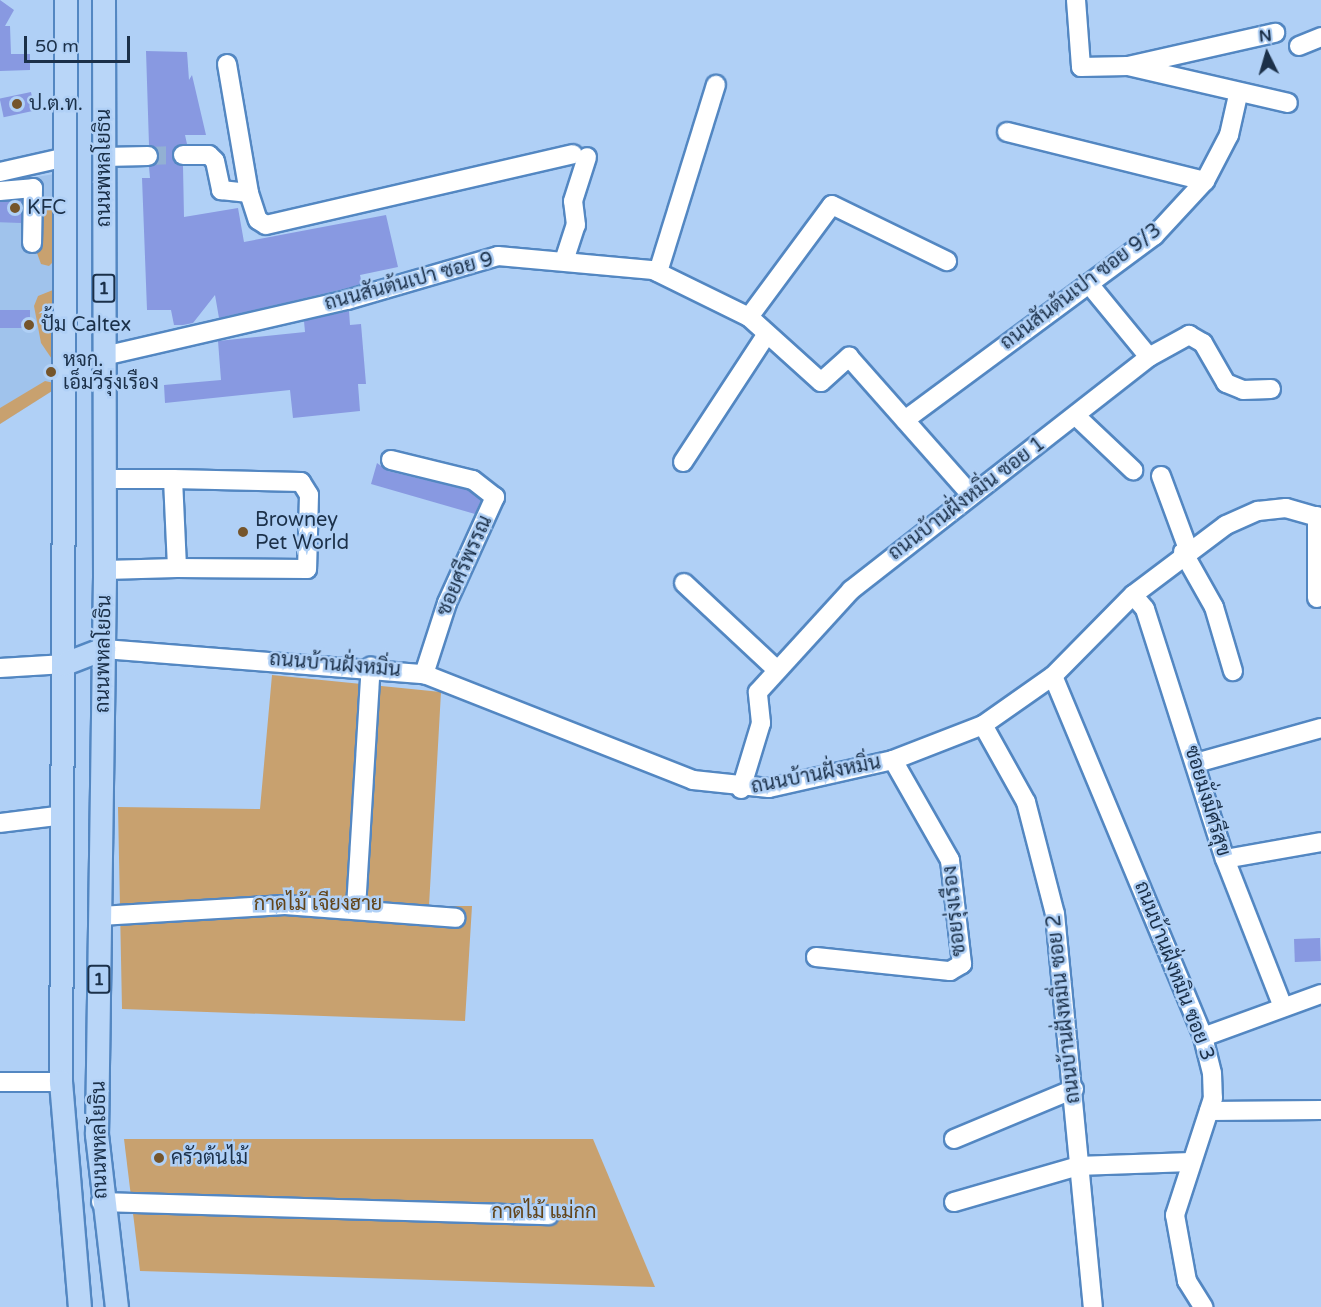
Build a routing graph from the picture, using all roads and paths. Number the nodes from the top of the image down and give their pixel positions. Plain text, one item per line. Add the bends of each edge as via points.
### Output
1 (66, 0) edge
2 (104, 0) edge
3 (1076, 0) edge
4 (1275, 33) dead end
5 (1321, 34) edge
6 (1299, 46) dead end
7 (227, 64) dead end
8 (1128, 66) junction
9 (716, 85) dead end
10 (1238, 95) junction
11 (1288, 103) dead end
12 (1007, 132) dead end
13 (183, 155) tunnel mouth
14 (148, 156) tunnel mouth
15 (104, 157) junction
16 (66, 158) junction
17 (0, 172) edge
18 (1205, 181) junction
19 (0, 190) edge
20 (249, 193) junction
21 (32, 243) dead end
22 (564, 261) junction
23 (947, 261) dead end
24 (658, 272) junction
25 (1089, 284) junction
26 (750, 317) junction
27 (766, 335) junction
28 (104, 356) junction
29 (1149, 357) junction
30 (1271, 389) dead end
31 (1076, 417) junction
32 (905, 420) junction
33 (391, 460) dead end
34 (683, 462) dead end
35 (1132, 470) dead end
36 (1161, 476) dead end
37 (105, 479) junction
38 (173, 479) junction
39 (970, 494) junction
40 (1319, 517) edge
41 (1186, 551) junction
42 (177, 568) junction
43 (105, 570) junction
44 (684, 583) dead end
45 (1133, 595) junction
46 (1317, 598) dead end
47 (104, 649) junction
48 (65, 664) junction
49 (371, 666) junction
50 (0, 668) edge
51 (777, 670) junction
52 (1233, 671) dead end
53 (424, 674) junction
54 (1053, 676) junction
55 (983, 725) junction
56 (1321, 728) edge
57 (893, 760) junction
58 (1196, 763) junction
59 (741, 789) junction
60 (64, 815) junction
61 (0, 823) edge
62 (1321, 842) edge
63 (1225, 859) junction
64 (356, 908) junction
65 (100, 916) junction
66 (456, 918) dead end
67 (816, 957) dead end
68 (1321, 994) edge
69 (1283, 1007) junction
70 (1203, 1037) junction
71 (0, 1082) edge
72 (61, 1082) junction
73 (1074, 1089) junction
74 (1321, 1110) edge
75 (1209, 1111) junction
76 (954, 1139) dead end
77 (1190, 1162) junction
78 (1079, 1166) junction
79 (100, 1202) junction
80 (954, 1202) dead end
81 (549, 1215) dead end
82 (80, 1307) edge
83 (117, 1307) edge
84 (1093, 1307) edge
85 (1203, 1307) edge

1 - 16 main road, ถนนพหลโยธิน / 1
2 - 15 main road, ถนนพหลโยธิน / 1
3 - 8 street via 1081,67
4 - 8 street
5 - 6 street
7 - 20 street
8 - 10 street
9 - 24 street
10 - 11 street
10 - 18 street, ถนนสันต้นเปา ซอย 9/3 via 1229,135
12 - 18 street
13 - 20 street via 209,155 215,161 221,190
14 - 15 street
15 - 28 main road, ถนนพหลโยธิน / 1
16 - 17 street
16 - 48 main road, ถนนพหลโยธิน / 1
18 - 25 street, ถนนสันต้นเปา ซอย 9/3 via 1154,236
19 - 21 street via 33,188
20 - 22 street via 258,220 266,225 580,155 573,201 576,225
22 - 24 street, ถนนสันต้นเปา ซอย 9
22 - 28 street, ถนนสันต้นเปา ซอย 9 via 483,258 347,300
23 - 26 street via 832,205
24 - 26 street, ถนนสันต้นเปา ซอย 9
25 - 29 street
25 - 32 street, ถนนสันต้นเปา ซอย 9/3
26 - 27 street, ถนนสันต้นเปา ซอย 9
27 - 32 street, ถนนสันต้นเปา ซอย 9 via 821,382 849,357
27 - 34 street
28 - 37 main road, ถนนพหลโยธิน / 1
29 - 30 street, ถนนบ้านฝั่งหมิ่น ซอย 1 via 1189,335 1203,343 1226,383 1243,390
29 - 31 street, ถนนบ้านฝั่งหมิ่น ซอย 1
31 - 35 street
31 - 39 street, ถนนบ้านฝั่งหมิ่น ซอย 1
32 - 39 street, ถนนสันต้นเปา ซอย 9
33 - 53 street, ซอยศรีพรรณ via 473,480 495,497 447,603
36 - 41 street
37 - 38 street
37 - 43 main road, ถนนพหลโยธิน / 1
38 - 42 street
38 - 42 street via 301,482 309,495 307,570
39 - 51 street, ถนนบ้านฝั่งหมิ่น ซอย 1 via 864,578
40 - 41 street, ถนนบ้านฝั่งหมิ่น via 1286,508 1258,511
40 - 46 street
41 - 45 street, ถนนบ้านฝั่งหมิ่น
41 - 52 street via 1214,607
42 - 43 street
43 - 47 main road, ถนนพหลโยธิน / 1
44 - 51 street
45 - 54 street, ถนนบ้านฝั่งหมิ่น
45 - 58 street, ซอยมั่งมีศรีสุข via 1145,609
47 - 48 main road
47 - 49 street, ถนนบ้านฝั่งหมิ่น
47 - 65 main road, ถนนพหลโยธิน / 1
48 - 50 street
48 - 60 main road, ถนนพหลโยธิน / 1
49 - 53 street, ถนนบ้านฝั่งหมิ่น
49 - 64 street
51 - 59 street, ถนนบ้านฝั่งหมิ่น ซอย 1 via 758,692 761,723
53 - 59 street, ถนนบ้านฝั่งหมิ่น via 693,780
54 - 55 street, ถนนบ้านฝั่งหมิ่น
54 - 70 street, ถนนบ้านฝั่งหมิน ซอย 3
55 - 57 street, ถนนบ้านฝั่งหมิ่น
55 - 73 street, ถนนบ้านฝั่งหมิ่น ซอย 2 via 1026,802 1052,899
56 - 58 street
57 - 59 street, ถนนบ้านฝั่งหมิ่น via 769,788
57 - 67 street, ซอยรุ่งเรือง via 950,860 962,964 950,971
58 - 63 street, ซอยมั่งมีศรีสุข
60 - 61 street
60 - 72 main road, ถนนพหลโยธิน / 1
62 - 63 street
63 - 69 street, ซอยมั่งมีศรีสุข
64 - 65 street via 285,905
64 - 66 street
65 - 79 main road, ถนนพหลโยธิน / 1
68 - 69 street
69 - 70 street
70 - 75 street, ถนนบ้านฝั่งหมิน ซอย 3 via 1212,1073
71 - 72 street
72 - 82 main road, ถนนพหลโยธิน / 1
73 - 76 street
73 - 78 street, ถนนบ้านฝั่งหมิ่น ซอย 2
74 - 75 street
75 - 77 street, ถนนบ้านฝั่งหมิน ซอย 3
77 - 78 street
77 - 85 street, ถนนบ้านฝั่งหมิน ซอย 3 via 1175,1215 1187,1281
78 - 80 street
78 - 84 street, ถนนบ้านฝั่งหมิ่น ซอย 2
79 - 81 street
79 - 83 main road, ถนนพหลโยธิน / 1

